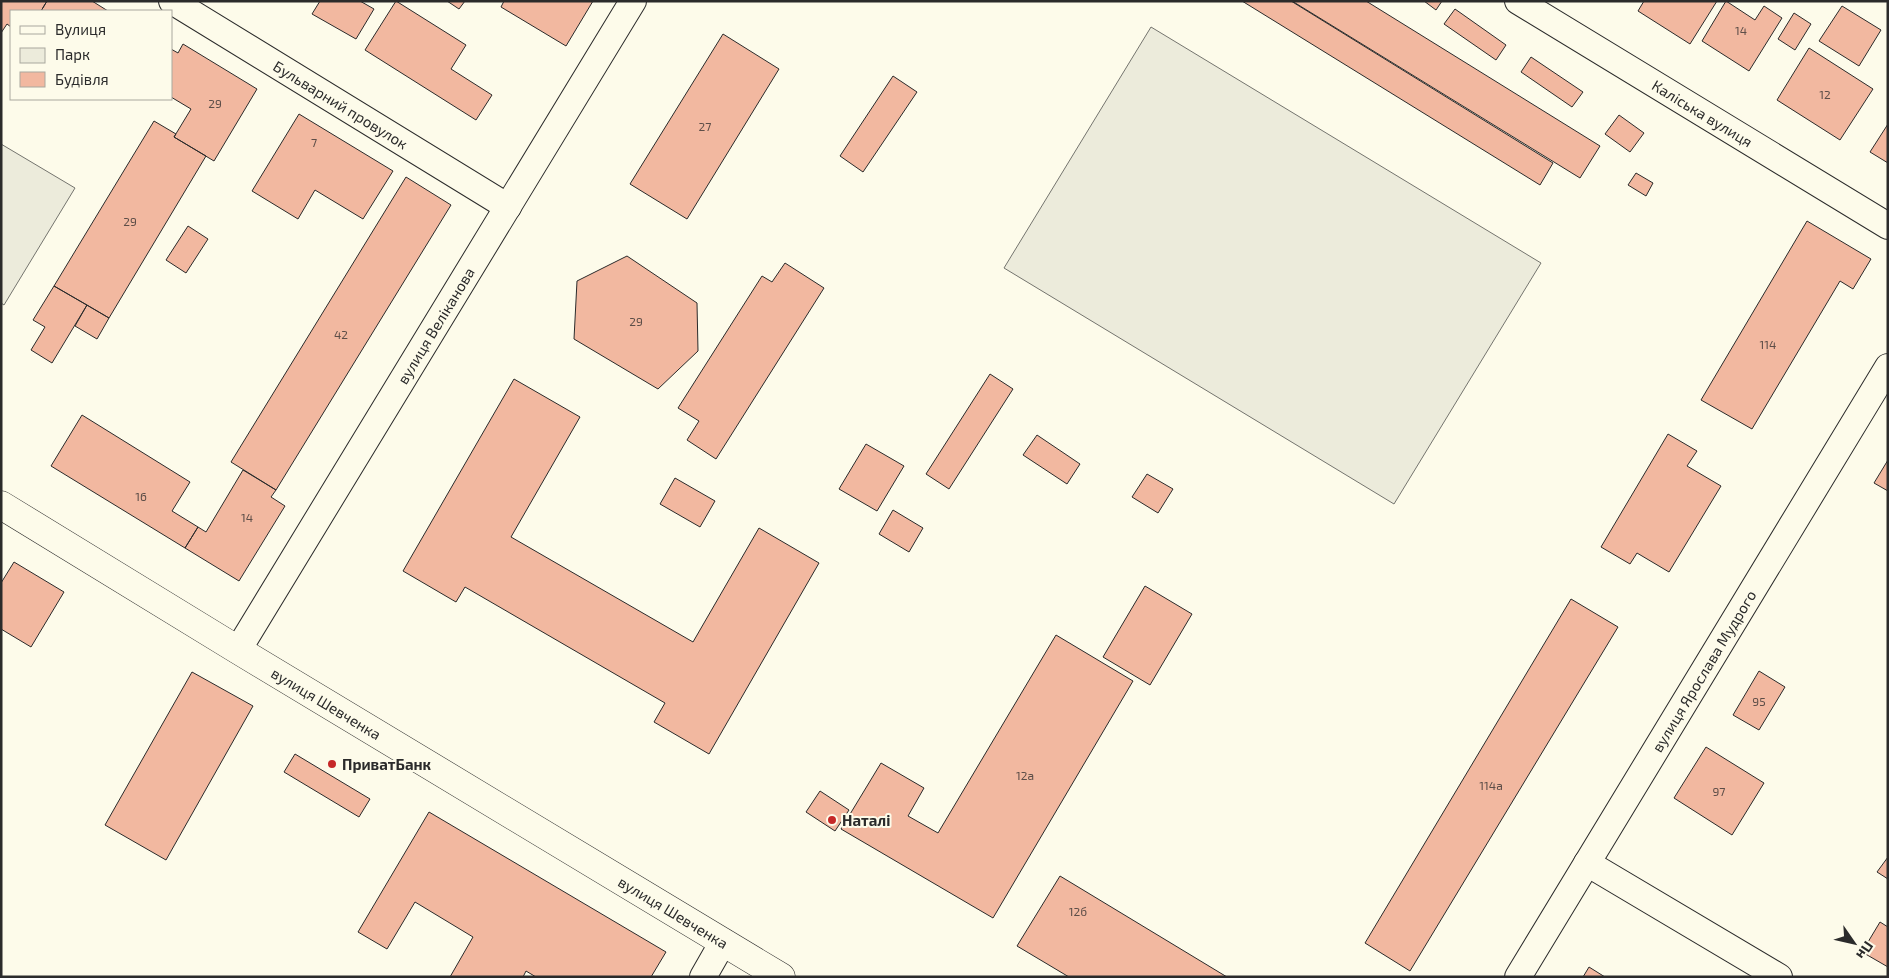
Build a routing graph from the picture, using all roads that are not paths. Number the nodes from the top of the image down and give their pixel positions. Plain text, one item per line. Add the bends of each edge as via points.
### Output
1 (172, 1) edge
2 (633, 1) edge
3 (1518, 1) edge
4 (508, 207) junction
5 (1888, 226) edge
6 (1888, 367) edge
7 (1, 505) edge
8 (238, 650) junction
9 (1587, 863) junction
10 (723, 942) junction
11 (703, 977) edge
12 (781, 977) edge
13 (1518, 977) edge
14 (1779, 977) edge

1 - 4 street, Бульварний провулок
2 - 4 street, вулиця Веліканова
3 - 5 street, Каліська вулиця
4 - 8 street, вулиця Веліканова
6 - 9 street, вулиця Ярослава Мудрого
7 - 8 street, вулиця Шевченка
8 - 10 street, вулиця Шевченка
9 - 13 street, вулиця Ярослава Мудрого
9 - 14 street
10 - 11 street
10 - 12 street, вулиця Шевченка

